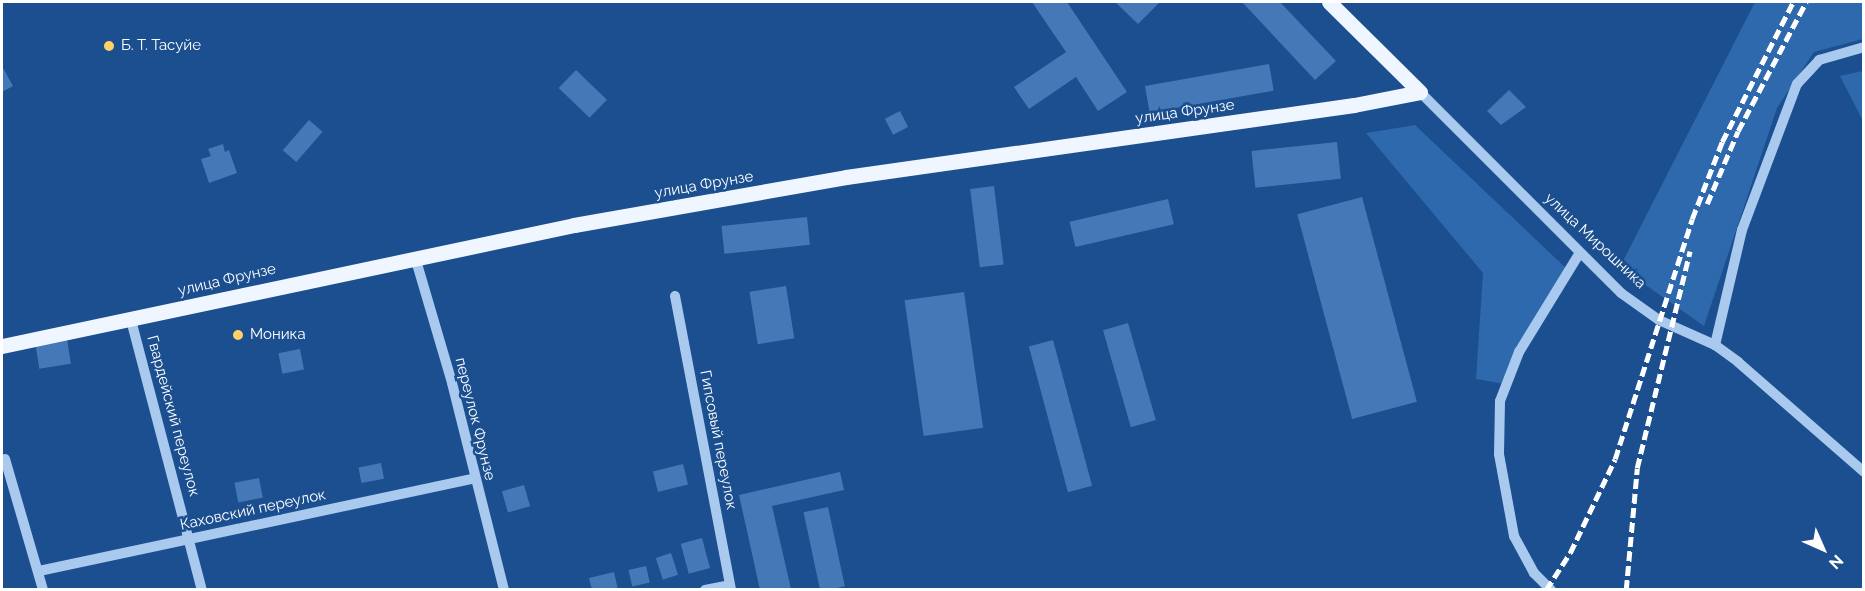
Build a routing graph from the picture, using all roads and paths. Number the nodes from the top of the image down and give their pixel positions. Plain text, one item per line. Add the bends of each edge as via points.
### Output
1 (1329, 2) edge
2 (1863, 47) edge
3 (1420, 92) junction
4 (1579, 254) junction
5 (415, 257) junction
6 (675, 296) dead end
7 (131, 320) junction
8 (1715, 345) junction
9 (2, 346) edge
10 (5, 459) dead end
11 (1863, 472) edge
12 (473, 479) junction
13 (190, 539) junction
14 (39, 571) junction
15 (730, 587) edge
16 (43, 590) edge
17 (202, 590) edge
18 (504, 590) edge
19 (705, 590) edge
20 (1551, 590) edge

1 - 3 main road, улица Мирошника
2 - 8 street via 1819,60 1797,84 1742,230
3 - 4 street, улица Мирошника
3 - 5 main road, улица Фрунзе via 987,160 846,177
4 - 8 street, улица Мирошника via 1659,320
4 - 20 street via 1519,352 1500,401 1499,454 1514,536 1534,573
5 - 7 main road, улица Фрунзе
5 - 12 street, переулок Фрунзе via 452,383
6 - 15 street, Гипсовый переулок
7 - 9 main road, улица Фрунзе
7 - 13 street, Гвардейский переулок
8 - 11 street, улица Мирошника
10 - 14 street
12 - 13 street, Каховский переулок
12 - 18 street, переулок Фрунзе
13 - 14 street, Каховский переулок
13 - 17 street, Гвардейский переулок
14 - 16 street
15 - 19 street

